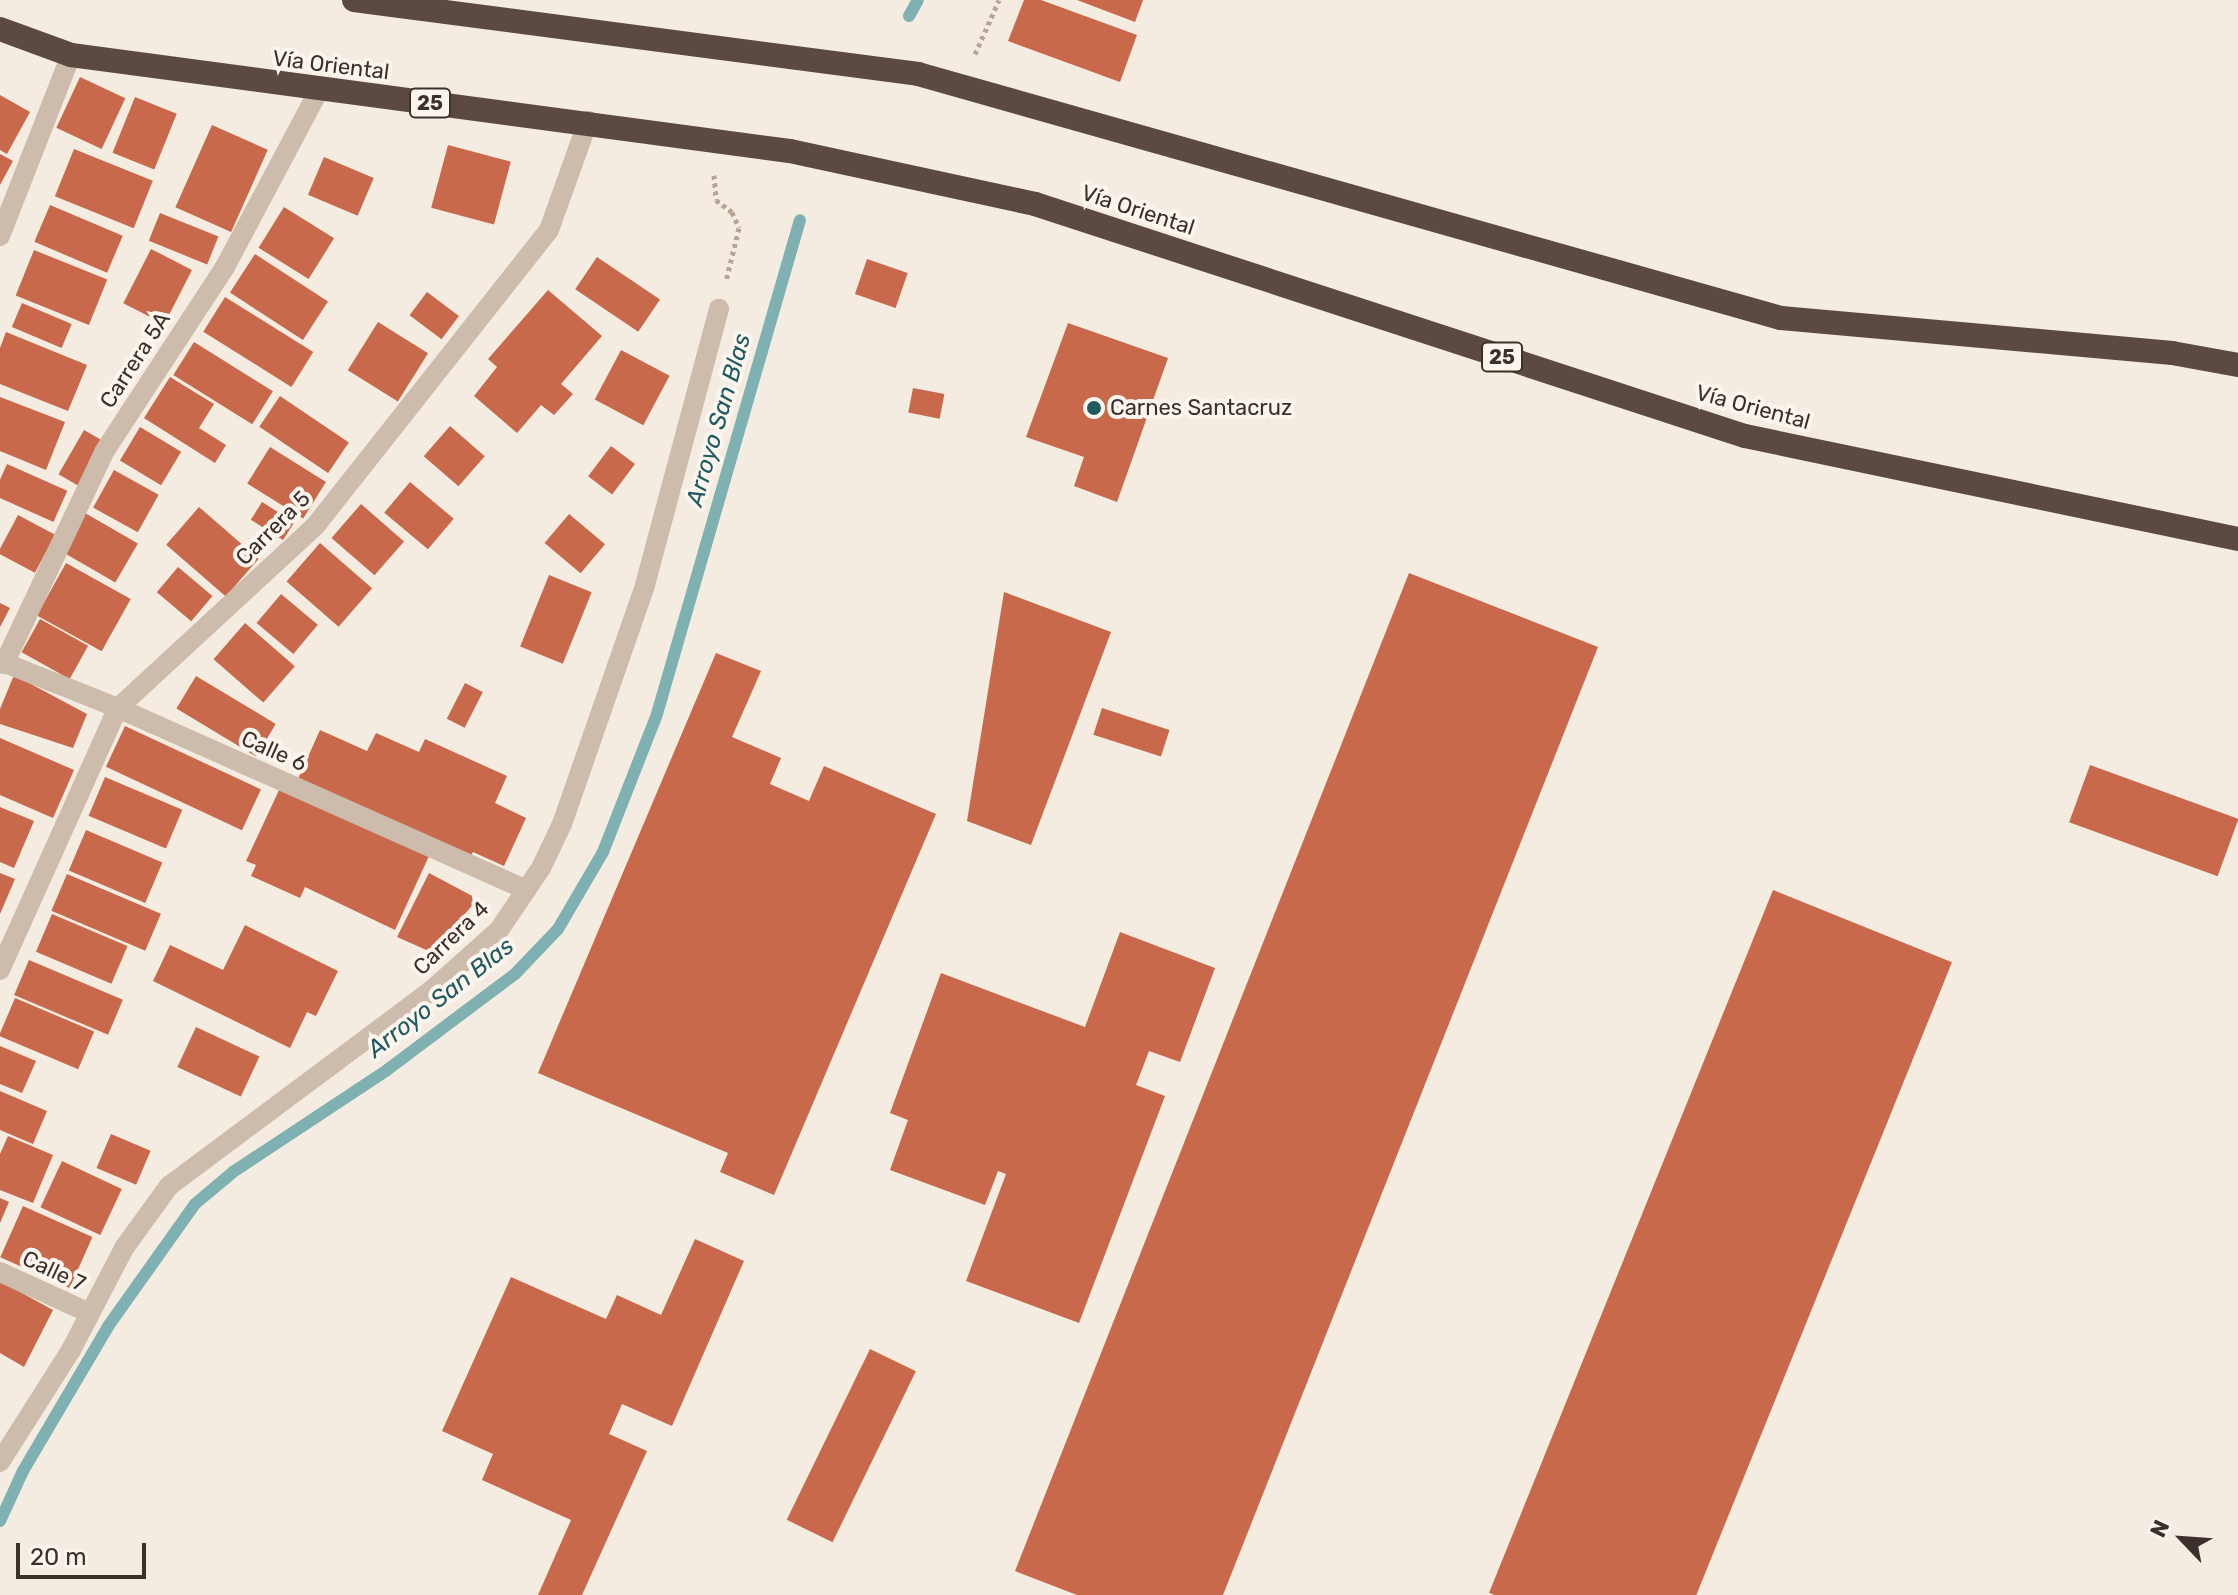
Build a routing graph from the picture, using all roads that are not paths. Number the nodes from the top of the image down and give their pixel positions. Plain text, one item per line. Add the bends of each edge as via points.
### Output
1 (354, 0) edge
2 (0, 29) edge
3 (71, 55) junction
4 (319, 90) junction
5 (588, 121) junction
6 (0, 236) edge
7 (719, 309) road end
8 (2238, 365) edge
9 (2238, 539) edge
10 (2, 662) edge
11 (118, 708) junction
12 (526, 890) junction
13 (0, 970) edge
14 (0, 1272) edge
15 (89, 1313) junction
16 (0, 1462) edge

1 - 8 highway via 918,74 1781,318 2172,353
2 - 3 highway, Vía Oriental / 25
3 - 4 highway, Vía Oriental / 25
3 - 6 street
4 - 5 highway, Vía Oriental / 25
4 - 10 street, Carrera 5A via 225,267 104,452
5 - 9 highway, Vía Oriental / 25 via 790,151 1035,204 1745,436
5 - 11 street, Carrera 5 via 549,230 316,525
7 - 12 street, Carrera 4 via 699,397 609,693 562,824
10 - 11 street, Calle 6
11 - 12 street, Calle 6
11 - 13 street, Carrera 5
12 - 15 street, Carrera 4 via 499,930 433,989 169,1186 124,1248
14 - 15 street, Calle 7
15 - 16 street, Carrera 4

